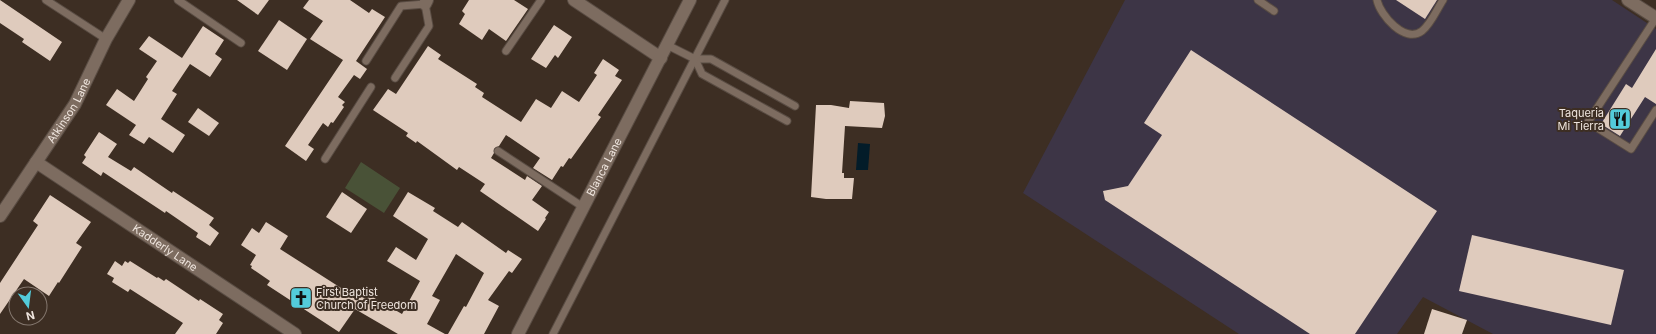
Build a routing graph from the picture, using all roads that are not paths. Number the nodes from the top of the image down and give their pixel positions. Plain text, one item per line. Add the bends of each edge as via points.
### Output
1 (46, 0) edge
2 (129, 0) edge
3 (178, 0) edge
4 (541, 0) edge
5 (574, 0) edge
6 (690, 0) edge
7 (725, 0) edge
8 (1258, 0) edge
9 (1377, 0) edge
10 (1443, 0) edge
11 (1632, 1) edge
12 (426, 2) edge
13 (1274, 11) dead end
14 (1656, 18) edge
15 (106, 39) junction
16 (241, 43) dead end
17 (667, 45) junction
18 (506, 51) dead end
19 (661, 58) junction
20 (695, 59) junction
21 (366, 61) dead end
22 (395, 78) dead end
23 (372, 87) dead end
24 (794, 106) dead end
25 (1656, 110) edge
26 (787, 121) dead end
27 (498, 151) dead end
28 (325, 159) dead end
29 (36, 162) junction
30 (584, 207) junction
31 (0, 216) edge
32 (295, 334) edge
33 (518, 334) edge
34 (553, 334) edge

1 - 15 lane
2 - 15 street, Atkinson Lane
3 - 16 lane
4 - 18 lane
5 - 19 street
6 - 17 street, Blanca Lane
7 - 20 lane
8 - 13 lane
9 - 10 lane via 1389,22 1410,34 1418,33 1424,28
11 - 14 street
12 - 21 lane via 401,6
12 - 22 lane via 429,26
14 - 25 lane via 1588,122 1631,149
15 - 29 street, Atkinson Lane via 75,104
17 - 19 street, Blanca Lane
17 - 20 lane
19 - 30 street, Blanca Lane
20 - 24 lane via 711,59
20 - 26 lane via 702,74
20 - 34 lane
23 - 28 lane
27 - 30 lane
29 - 31 street, Atkinson Lane
29 - 32 street, Kadderly Lane
30 - 33 street, Blanca Lane

